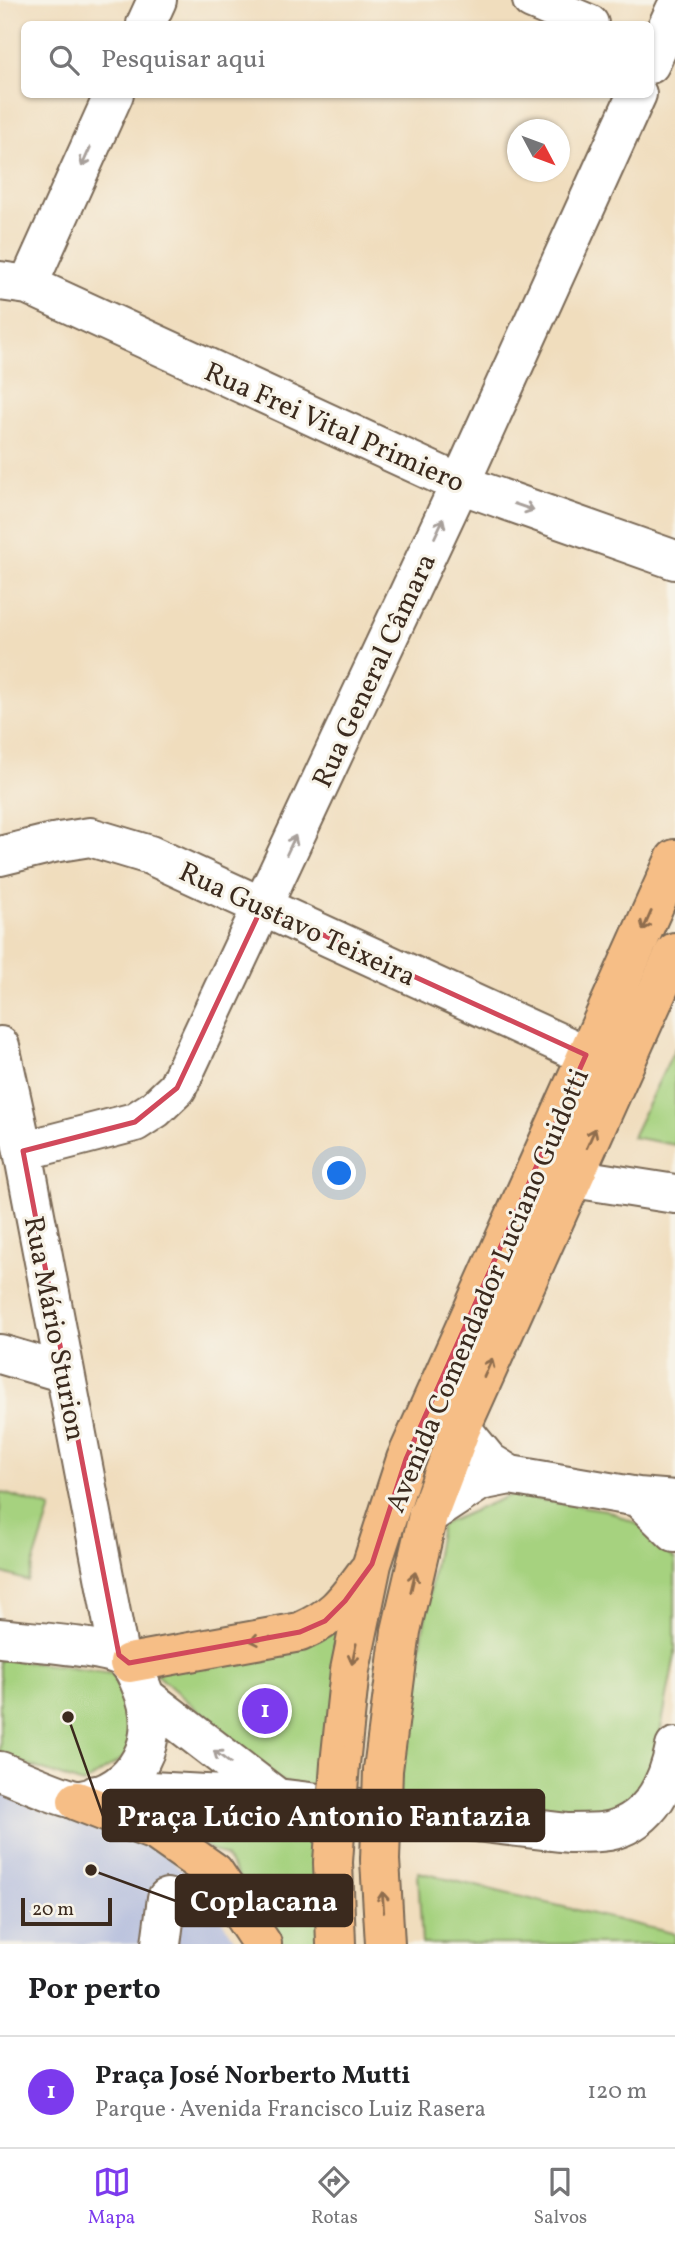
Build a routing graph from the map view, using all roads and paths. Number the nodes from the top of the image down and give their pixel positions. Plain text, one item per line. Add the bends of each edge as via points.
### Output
1 (157, 0) edge
2 (532, 0) edge
3 (675, 10) edge
4 (147, 21) edge
5 (582, 21) edge
6 (658, 57) edge
7 (112, 98) edge
8 (635, 98) edge
9 (14, 283) edge
10 (460, 484) junction
11 (675, 560) edge
12 (0, 856) edge
13 (675, 859) edge
14 (262, 907) junction
15 (675, 952) edge
16 (0, 1046) edge
17 (586, 1055) junction
18 (23, 1151) junction
19 (573, 1178) junction
20 (675, 1194) edge
21 (0, 1354) edge
22 (65, 1373) junction
23 (461, 1428) junction
24 (510, 1475) junction
25 (657, 1498) edge
26 (428, 1515) junction
27 (675, 1532) edge
28 (372, 1564) junction
29 (102, 1569) junction
30 (0, 1638) edge
31 (73, 1647) junction
32 (124, 1659) junction
33 (147, 1699) junction
34 (675, 1747) edge
35 (0, 1771) edge
36 (87, 1798) junction
37 (277, 1798) junction
38 (167, 1898) dead end
39 (161, 1944) edge
40 (262, 1944) edge
41 (336, 1944) edge
42 (386, 1944) edge

1 - 4 street
2 - 5 street
3 - 6 street
7 -> 9 street
8 - 10 street, Rua General Câmara
9 - 10 street, Rua Frei Vital Primiero
10 -> 11 street, Rua Frei Vital Primiero
14 -> 10 street, Rua General Câmara
12 - 14 street, Rua Gustavo Teixeira via 90,837 150,855
13 -> 17 main road, Avenida Comendador Luciano Guidotti
14 - 17 street, Rua Gustavo Teixeira
14 - 18 street, Rua General Câmara via 177,1088 135,1122
19 -> 15 main road, Avenida Comendador Luciano Guidotti
16 - 18 street, Rua Mário Sturion
17 - 28 main road, Avenida Comendador Luciano Guidotti via 406,1460
18 - 22 street, Rua Mário Sturion
19 - 20 street
23 -> 19 main road, Avenida Comendador Luciano Guidotti
21 - 22 street
22 - 29 street, Rua Mário Sturion
23 - 24 street via 489,1462
23 - 26 main road, Avenida Comendador Luciano Guidotti
24 - 25 street
24 - 26 street via 480,1481
25 - 27 street
42 -> 26 main road, Avenida Comendador Luciano Guidotti, bridge via 380,1860 383,1770 401,1631
28 -> 32 main road via 325,1621 300,1632
28 -> 41 main road, Avenida Comendador Luciano Guidotti, bridge via 350,1670 340,1765 332,1862
29 - 31 street, Rua Mário Sturion via 92,1618
29 - 32 street, Rua Mário Sturion
30 - 31 street
31 - 32 street
32 - 33 street, Rua Mário Sturion
33 - 36 street via 151,1732 141,1763 118,1785
37 -> 33 street
34 - 37 street via 661,1791 644,1814 612,1830 569,1833
35 - 36 street
36 - 37 street via 150,1791
36 - 40 main road via 157,1832 214,1872
38 - 39 street

